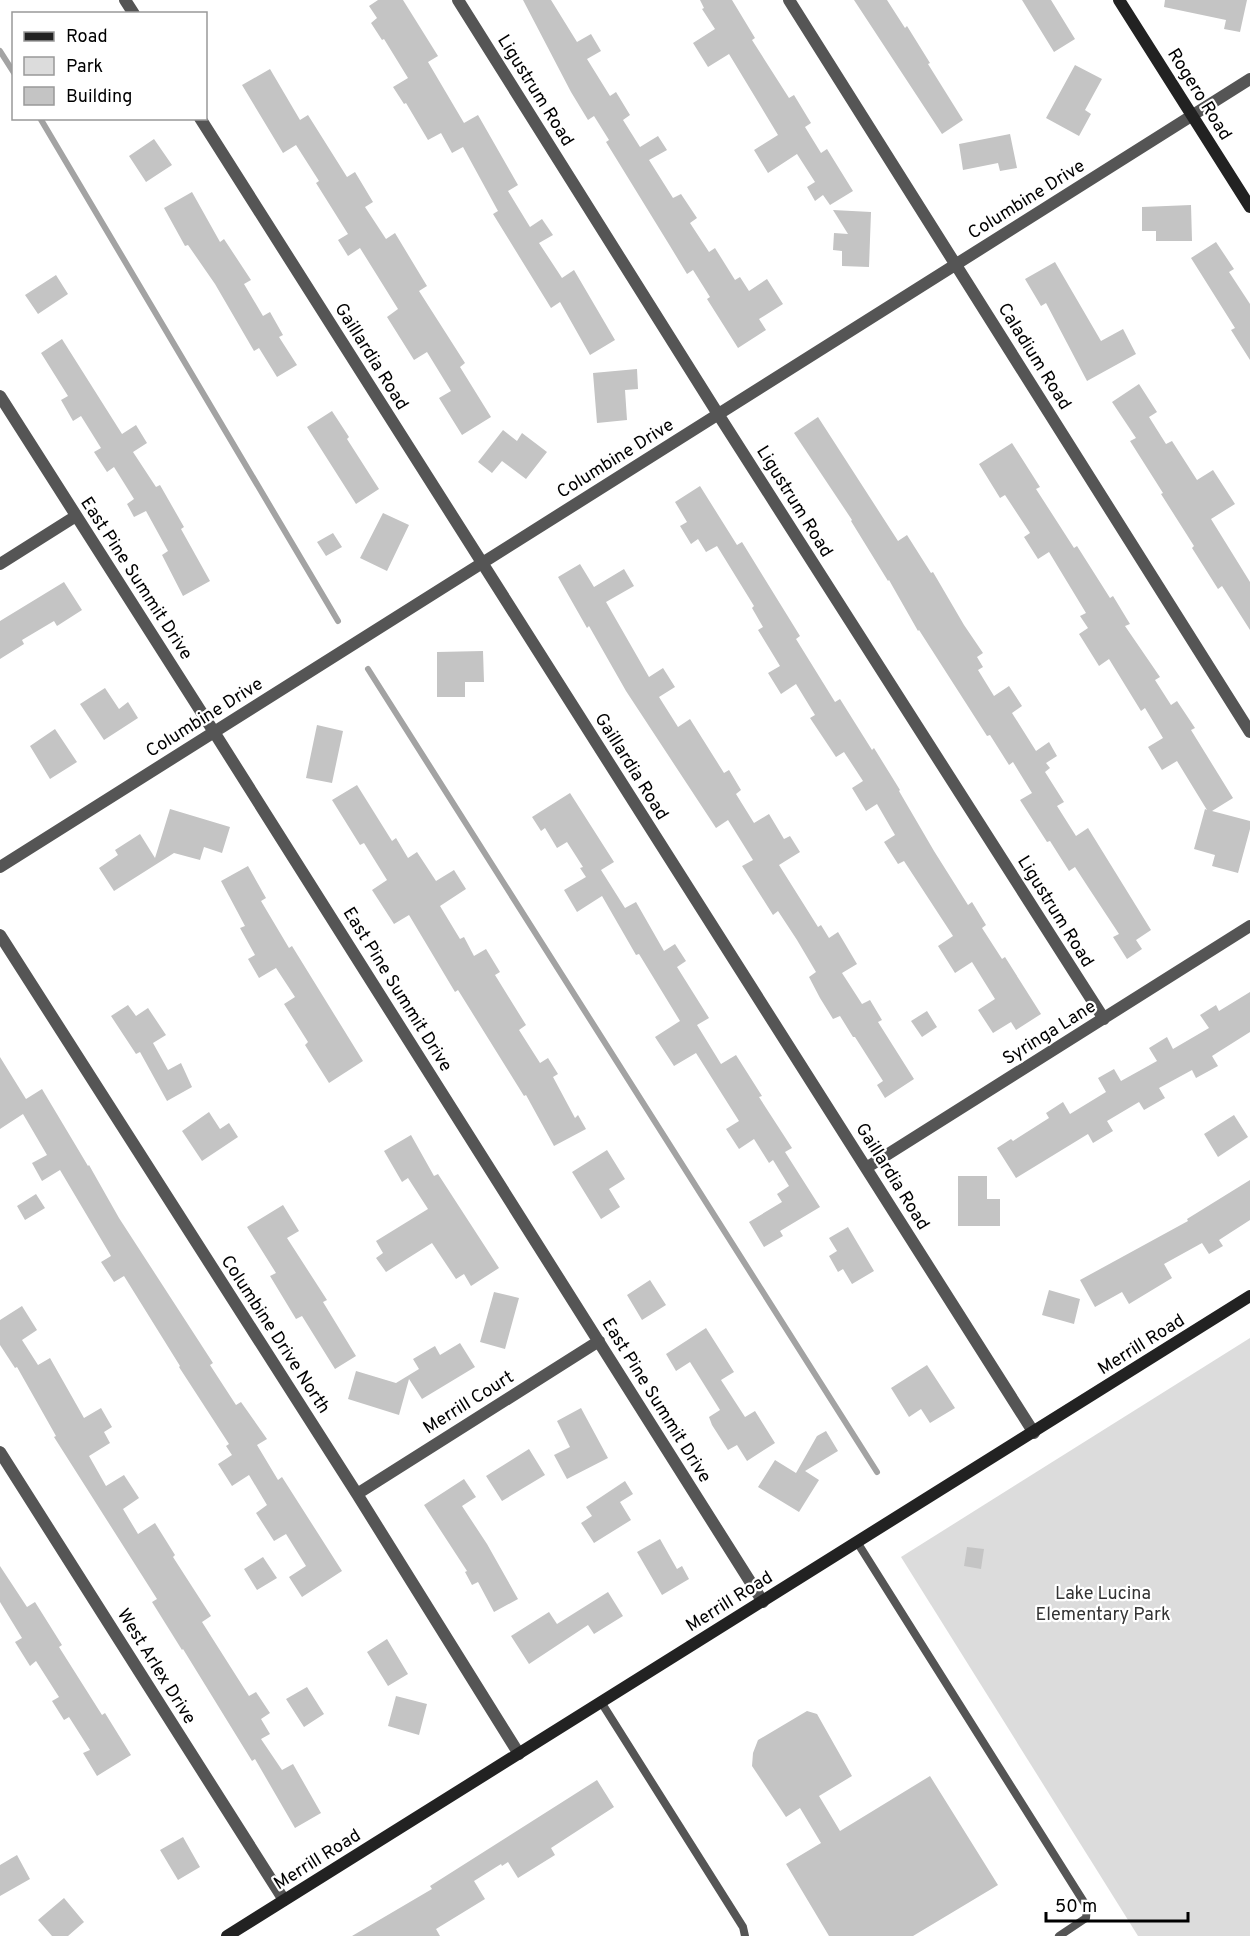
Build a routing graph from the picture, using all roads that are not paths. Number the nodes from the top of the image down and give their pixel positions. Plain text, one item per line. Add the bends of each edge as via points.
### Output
1 (458, 0) edge
2 (789, 0) edge
3 (1119, 0) edge
4 (1250, 79) edge
5 (1192, 115) junction
6 (201, 120) edge
7 (1250, 207) edge
8 (956, 264) junction
9 (0, 396) edge
10 (718, 414) junction
11 (76, 516) junction
12 (482, 563) junction
13 (0, 564) edge
14 (214, 732) junction
15 (1250, 732) edge
16 (0, 867) edge
17 (1250, 926) edge
18 (0, 935) edge
19 (1104, 1019) junction
20 (866, 1168) junction
21 (1250, 1296) edge
22 (599, 1341) junction
23 (1034, 1433) junction
24 (0, 1452) edge
25 (357, 1494) junction
26 (857, 1542) junction
27 (763, 1602) junction
28 (601, 1702) junction
29 (519, 1754) junction
30 (284, 1900) junction
31 (227, 1936) edge
32 (745, 1936) edge
33 (1059, 1936) edge

1 - 10 street, Ligustrum Road
2 - 8 street, Caladium Road
3 - 5 main road, Rogero Road
4 - 5 street, Columbine Drive
5 - 7 main road, Rogero Road
5 - 8 street, Columbine Drive
6 - 12 street, Gaillardia Road
8 - 10 street, Columbine Drive
8 - 15 street, Caladium Road
9 - 11 street, East Pine Summit Drive
10 - 12 street, Columbine Drive
10 - 19 street, Ligustrum Road
11 - 13 street
11 - 14 street, East Pine Summit Drive
12 - 14 street, Columbine Drive
12 - 20 street, Gaillardia Road
14 - 16 street, Columbine Drive
14 - 22 street, East Pine Summit Drive
17 - 19 street, Syringa Lane
18 - 25 street, Columbine Drive North
19 - 20 street, Syringa Lane
20 - 23 street, Gaillardia Road
21 - 23 main road, Merrill Road
22 - 25 street, Merrill Court
22 - 27 street, East Pine Summit Drive
23 - 26 main road, Merrill Road
24 - 30 street, West Arlex Drive
25 - 29 street, Columbine Drive North
26 - 27 main road, Merrill Road
26 - 33 lane via 1087,1907 1086,1918
27 - 28 main road, Merrill Road
28 - 29 main road, Merrill Road
28 - 32 lane via 743,1927
29 - 30 main road, Merrill Road
30 - 31 main road, Merrill Road

